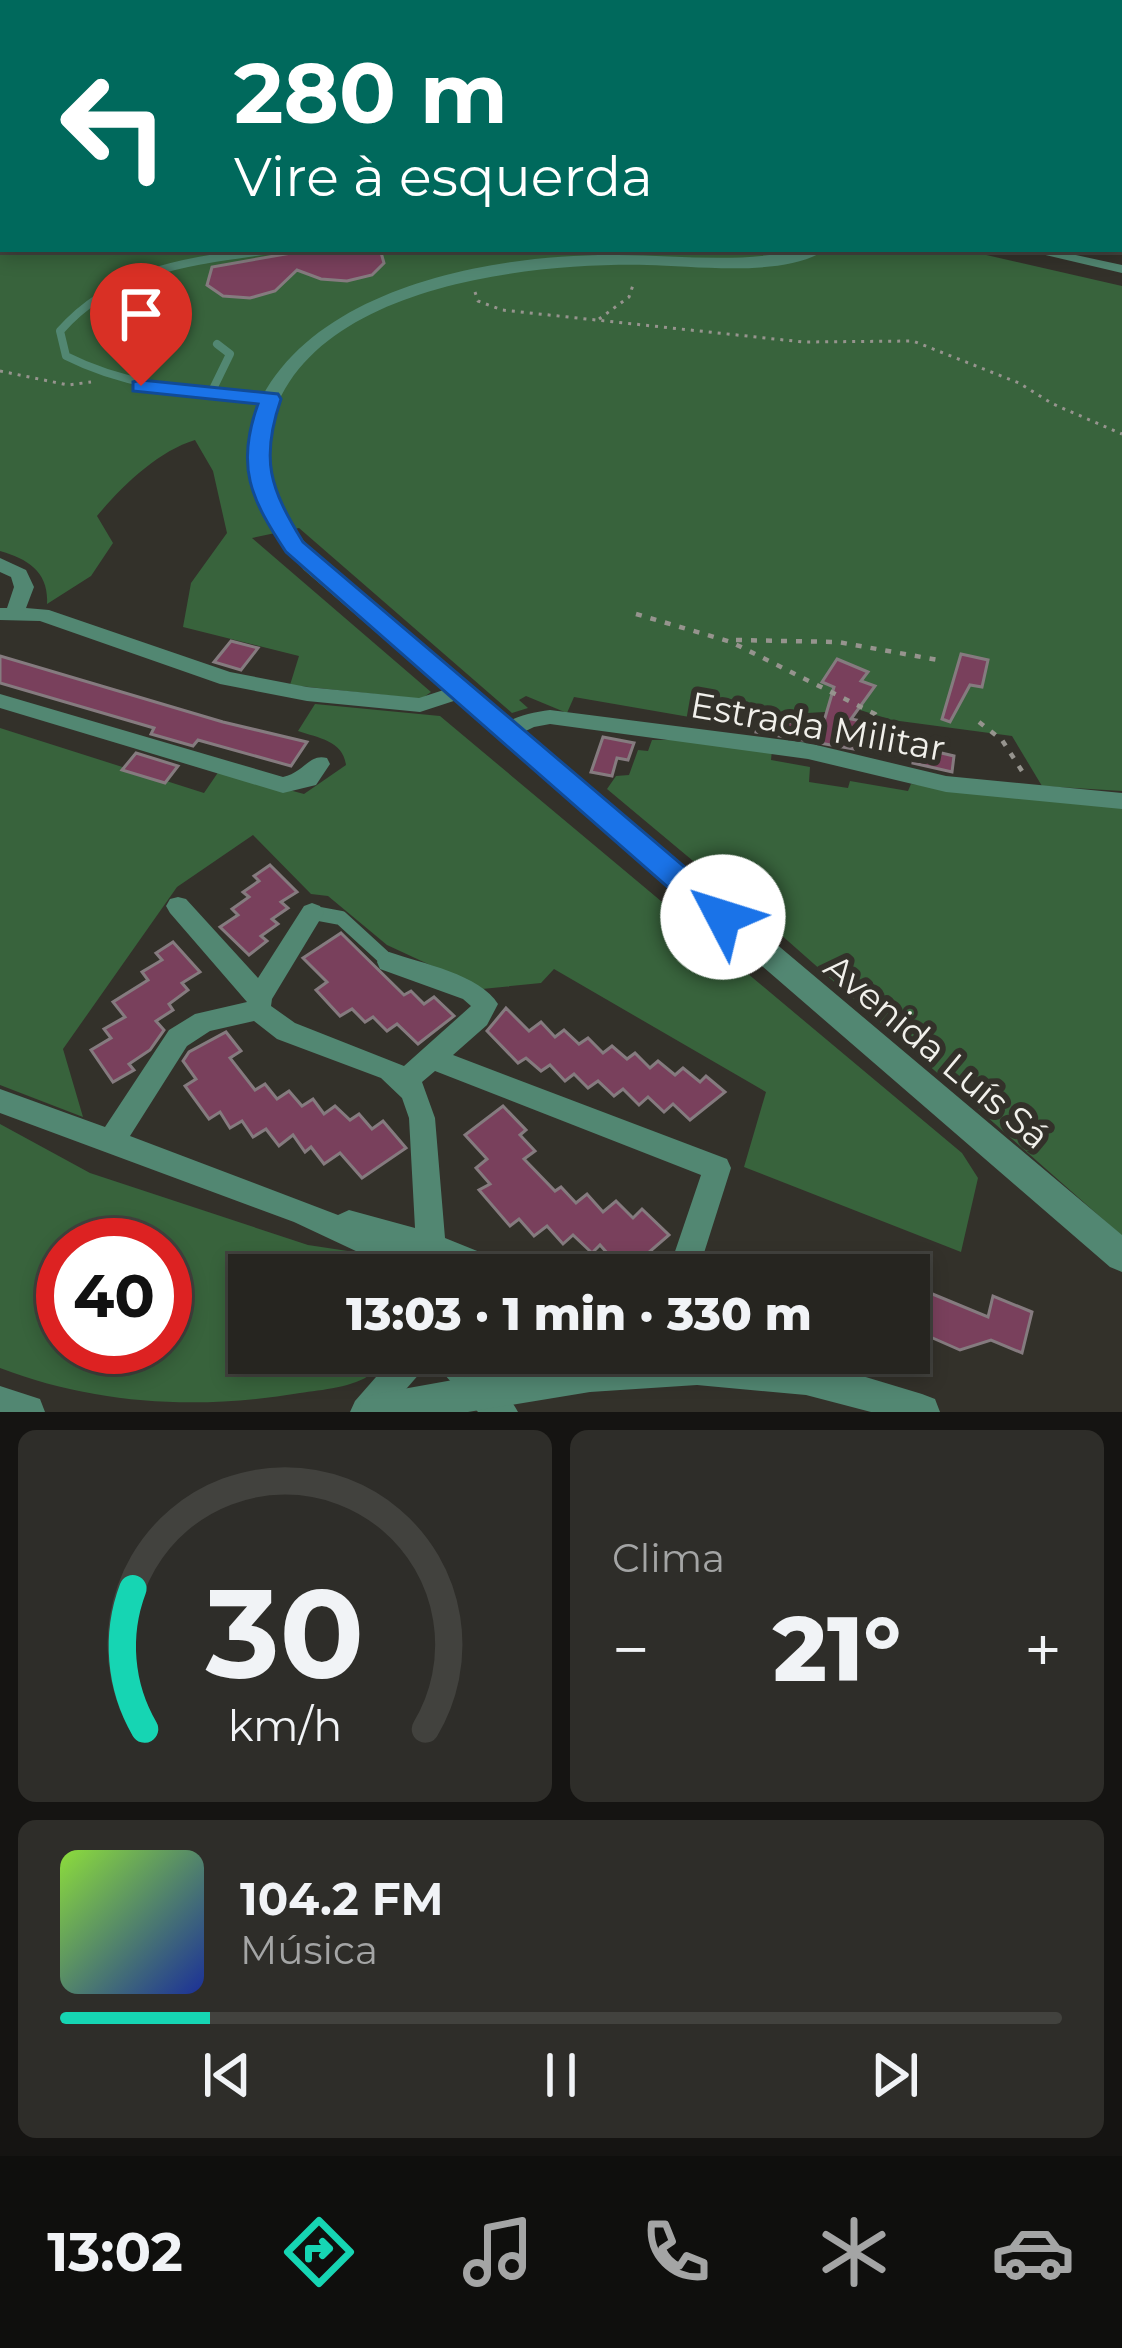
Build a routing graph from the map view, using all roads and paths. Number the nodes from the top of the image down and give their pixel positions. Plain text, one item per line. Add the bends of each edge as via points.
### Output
1 (258, 252) edge
2 (805, 252) edge
3 (1059, 252) edge
4 (1122, 269) edge
5 (452, 279) junction
6 (634, 282) dead end
7 (597, 320) junction
8 (217, 344) dead end
9 (0, 371) edge
10 (102, 378) junction
11 (212, 391) junction
12 (270, 399) junction
13 (1122, 434) edge
14 (0, 564) edge
15 (7, 614) edge
16 (636, 614) dead end
17 (730, 640) junction
18 (938, 661) dead end
19 (459, 692) junction
20 (0, 701) edge
21 (979, 722) dead end
22 (506, 733) junction
23 (319, 764) dead end
24 (884, 769) junction
25 (1028, 793) junction
26 (1122, 801) edge
27 (178, 906) dead end
28 (312, 913) joint
29 (389, 962) joint
30 (259, 1003) junction
31 (431, 1058) junction
32 (404, 1082) junction
33 (0, 1101) edge
34 (111, 1142) junction
35 (302, 1212) junction
36 (391, 1254) edge
37 (416, 1254) edge
38 (432, 1254) edge
39 (689, 1254) edge
40 (1122, 1256) edge
41 (401, 1374) edge
42 (481, 1374) edge
43 (586, 1374) edge
44 (788, 1374) edge
45 (510, 1391) edge
46 (0, 1404) edge
47 (27, 1412) edge
48 (371, 1412) edge
49 (922, 1412) edge

1 - 10 lane via 170,266 112,284 77,307 60,331 66,356
2 - 5 street, Avenida Luís Sá via 762,261 546,262
3 - 4 street
5 - 7 path via 488,307
5 - 12 street, Avenida Luís Sá via 340,326 301,358
6 - 7 path via 629,297
7 - 13 path via 803,342 913,341
8 - 11 lane via 230,354
9 - 10 path via 67,386
10 - 11 lane
11 - 12 lane
12 - 19 street, Avenida Luís Sá via 257,466 278,525 312,565
14 - 15 street via 24,587
15 - 19 street via 43,615 227,679 307,694 420,705
16 - 17 path
17 - 18 path via 789,639
17 - 24 path via 875,714
19 - 22 street, Avenida Luís Sá
20 - 23 street via 283,784 308,779
21 - 25 path via 1018,760
22 - 24 street, Estrada Militar via 550,717 718,736
22 - 40 street, Avenida Luís Sá
24 - 25 street, Estrada Militar
25 - 26 street, Estrada Militar
27 - 30 street
28 - 29 lane via 341,918
28 - 30 street
29 - 31 street via 485,1004
30 - 32 street via 286,1031
30 - 34 street via 178,1037
31 - 32 street
31 - 39 street via 717,1168
32 - 38 street via 422,1118
33 - 34 street
34 - 35 street
35 - 36 street
35 - 37 street
41 - 48 street
42 - 45 street
43 - 45 street
44 - 49 street
45 - 48 street
46 - 47 street

